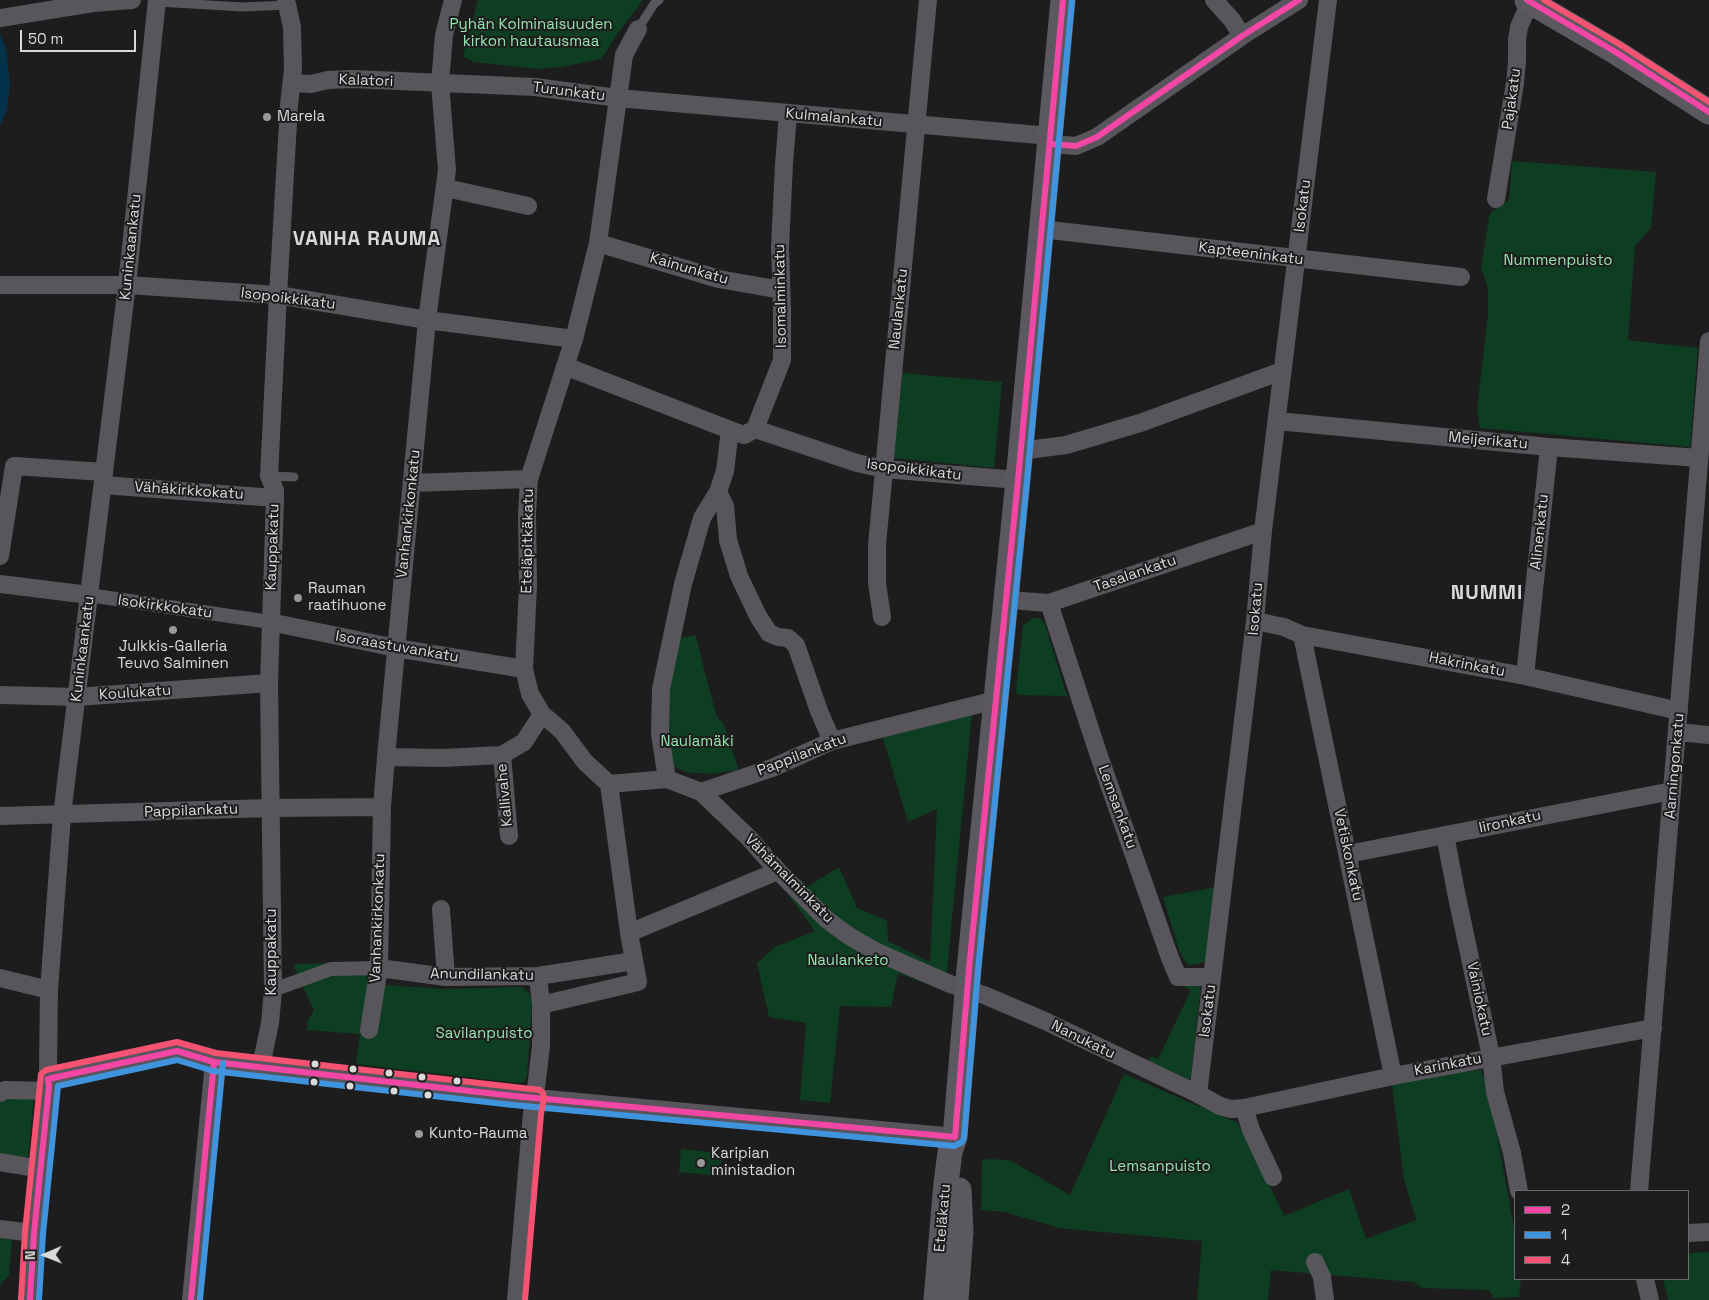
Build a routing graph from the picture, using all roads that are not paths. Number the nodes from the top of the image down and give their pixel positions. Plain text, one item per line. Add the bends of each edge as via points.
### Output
1 (132, 0) edge
2 (452, 0) edge
3 (659, 0) edge
4 (928, 0) edge
5 (1063, 0) edge
6 (1214, 0) edge
7 (1299, 0) edge
8 (1328, 0) edge
9 (157, 1) edge
10 (1529, 1) edge
11 (287, 2) edge
12 (0, 18) edge
13 (638, 30) joint
14 (1242, 36) junction
15 (292, 83) junction
16 (440, 83) junction
17 (618, 98) junction
18 (1709, 112) edge
19 (788, 114) junction
20 (917, 126) junction
21 (1050, 140) junction
22 (446, 188) junction
23 (1496, 198) dead end
24 (528, 206) dead end
25 (1041, 229) junction
26 (598, 243) junction
27 (1297, 259) junction
28 (1460, 277) dead end
29 (127, 284) junction
30 (0, 285) edge
31 (781, 290) junction
32 (278, 295) junction
33 (427, 320) junction
34 (574, 339) junction
35 (1709, 341) edge
36 (565, 366) junction
37 (1282, 371) junction
38 (1277, 421) junction
39 (755, 429) junction
40 (730, 430) junction
41 (1549, 447) junction
42 (1020, 451) junction
43 (1699, 458) junction
44 (884, 469) junction
45 (269, 476) junction
46 (294, 477) dead end
47 (104, 478) junction
48 (529, 480) junction
49 (1018, 480) junction
50 (412, 483) junction
51 (718, 492) junction
52 (275, 498) junction
53 (1263, 531) junction
54 (0, 556) edge
55 (0, 584) edge
56 (89, 596) junction
57 (1006, 598) junction
58 (1049, 603) junction
59 (882, 617) dead end
60 (1255, 621) junction
61 (270, 622) junction
62 (1302, 634) junction
63 (396, 648) junction
64 (524, 669) junction
65 (1525, 676) junction
66 (269, 683) junction
67 (0, 696) edge
68 (77, 697) junction
69 (986, 702) junction
70 (1679, 711) junction
71 (542, 714) junction
72 (1678, 732) junction
73 (1709, 735) edge
74 (832, 741) junction
75 (502, 755) junction
76 (386, 757) junction
77 (667, 779) junction
78 (609, 784) junction
79 (1672, 791) junction
80 (701, 792) junction
81 (382, 807) junction
82 (270, 808) junction
83 (62, 815) junction
84 (0, 816) edge
85 (1446, 835) junction
86 (509, 836) dead end
87 (1348, 854) junction
88 (778, 871) junction
89 (441, 909) dead end
90 (629, 932) junction
91 (634, 961) junction
92 (379, 968) junction
93 (538, 976) junction
94 (446, 977) junction
95 (1212, 977) junction
96 (0, 978) edge
97 (49, 990) junction
98 (273, 990) junction
99 (967, 990) junction
100 (541, 1005) junction
101 (1653, 1028) junction
102 (369, 1030) dead end
103 (1491, 1056) junction
104 (214, 1062) junction
105 (261, 1066) junction
106 (1393, 1076) junction
107 (48, 1085) junction
108 (0, 1094) edge
109 (1198, 1094) junction
110 (536, 1097) junction
111 (1244, 1108) junction
112 (955, 1137) junction
113 (0, 1162) edge
114 (41, 1169) junction
115 (1274, 1177) dead end
116 (1519, 1190) edge
117 (1640, 1190) edge
118 (0, 1229) edge
119 (1709, 1232) edge
120 (34, 1233) junction
121 (1689, 1233) edge
122 (1316, 1262) dead end
123 (1646, 1280) edge
124 (30, 1300) edge
125 (191, 1300) edge
126 (516, 1300) edge
127 (936, 1300) edge
128 (956, 1300) edge
129 (1325, 1300) edge
130 (1650, 1300) edge

1 - 12 street
2 - 16 street, Vanhankirkonkatu via 444,35
3 - 13 lane, Turunkatu
4 - 20 street, Naulankatu
5 - 21 main road, Eteläkatu
6 - 14 street
7 - 14 street, Kulmalankatu
8 - 27 street, Isokatu
9 - 11 lane via 243,7
9 - 29 street, Kuninkaankatu
10 - 18 main road
10 - 23 street, Pajakatu via 1517,40 1515,83
11 - 15 street, Kauppakatu via 294,47
13 - 17 street, Turunkatu via 624,55
14 - 21 street, Kulmalankatu via 1097,137 1076,146
15 - 16 street, Kalatori via 353,79
15 - 32 street, Kauppakatu
16 - 17 street, Turunkatu via 535,87
16 - 22 street, Vanhankirkonkatu via 448,170
17 - 19 street, Kulmalankatu
17 - 26 street, Eteläpitkäkatu
19 - 20 street, Kulmalankatu
19 - 31 street, Isomalminkatu via 781,213
20 - 21 street, Kulmalankatu
20 - 44 street, Naulankatu
21 - 25 main road, Eteläkatu
22 - 24 street
22 - 33 street, Vanhankirkonkatu
25 - 27 street, Kapteeninkatu
25 - 42 main road, Eteläkatu
26 - 31 street, Kainunkatu via 719,279
26 - 34 street, Eteläpitkäkatu
27 - 28 street, Kapteeninkatu
27 - 37 street, Isokatu
29 - 30 street, Isopoikkikatu
29 - 32 street, Isopoikkikatu
29 - 47 street, Kuninkaankatu
31 - 39 street, Isomalminkatu via 782,360
32 - 33 street, Isopoikkikatu
32 - 45 street, Kauppakatu
33 - 34 street, Isopoikkikatu
33 - 50 street, Vanhankirkonkatu
34 - 36 street, Eteläpitkäkatu
35 - 43 street, Aarningonkatu
36 - 40 street
36 - 48 street, Eteläpitkäkatu
37 - 38 street, Isokatu
37 - 42 street via 1140,423 1066,445
38 - 41 street, Meijerikatu
38 - 53 street, Isokatu
39 - 40 street via 744,435
39 - 44 street, Isopoikkikatu
40 - 51 street
41 - 43 street, Meijerikatu
41 - 65 street, Alinenkatu
42 - 49 main road, Eteläkatu
43 - 70 street, Aarningonkatu
44 - 49 street, Isopoikkikatu
44 - 59 street, Naulankatu via 876,567
45 - 46 lane
45 - 52 street, Kauppakatu
47 - 52 street, Vähäkirkkokatu
47 - 54 street, Vähäkirkkokatu via 14,466
47 - 56 street, Kuninkaankatu
48 - 50 street
48 - 64 street, Eteläpitkäkatu
49 - 57 main road, Eteläkatu
50 - 63 street, Vanhankirkonkatu
51 - 74 street via 725,506 728,540 738,576 769,633 788,638 796,645
51 - 77 street via 702,518 683,584 661,689 660,734
52 - 61 street, Kauppakatu
53 - 58 street, Tasalankatu
53 - 60 street, Isokatu
55 - 56 street, Isokirkkokatu
56 - 61 street, Isokirkkokatu
56 - 68 street, Kuninkaankatu
57 - 58 street, Tasalankatu
57 - 69 main road, Eteläkatu
58 - 95 street, Lemsankatu via 1098,753 1178,977
60 - 62 street, Hakrinkatu
60 - 95 street, Isokatu
61 - 63 street, Isoraastuvankatu
61 - 66 street, Kauppakatu
62 - 65 street, Hakrinkatu
62 - 87 street, Vetiskonkatu
63 - 64 street, Isoraastuvankatu
63 - 76 street, Vanhankirkonkatu
64 - 71 street, Eteläpitkäkatu via 530,694
65 - 70 street, Hakrinkatu
66 - 68 street, Koulukatu
66 - 82 street, Kauppakatu
67 - 68 street, Koulukatu
68 - 83 street, Kuninkaankatu
69 - 74 street, Pappilankatu
69 - 99 main road, Eteläkatu
70 - 72 street, Aarningonkatu
71 - 75 street via 524,742
71 - 78 street, Eteläpitkäkatu via 562,731 585,762
72 - 73 street
72 - 79 street, Aarningonkatu
74 - 80 street, Pappilankatu via 772,768
75 - 76 street
75 - 86 street, Kallivahe
76 - 81 street, Vanhankirkonkatu
77 - 78 street
77 - 80 street
78 - 90 street
79 - 85 street, Iironkatu
79 - 101 street, Aarningonkatu
80 - 88 street, Vähämalminkatu
81 - 82 street, Pappilankatu
81 - 92 street, Vanhankirkonkatu
82 - 83 street, Pappilankatu
82 - 98 street, Kauppakatu
83 - 84 street, Pappilankatu
83 - 97 street, Kuninkaankatu
85 - 87 street, Iironkatu
85 - 103 street, Vainiokatu
87 - 106 street, Vetiskonkatu
88 - 90 street
88 - 99 street, Vähämalminkatu via 826,919 849,936 875,951
89 - 94 street
90 - 91 street, Anundilankatu
91 - 93 street, Anundilankatu
91 - 100 street, Anundilankatu via 638,982
92 - 94 street, Anundilankatu
92 - 98 street, Anundilankatu via 331,969
92 - 102 street, Vanhankirkonkatu
93 - 94 street, Anundilankatu
93 - 100 street
95 - 109 street, Isokatu
96 - 97 street
97 - 107 street, Kuninkaankatu
98 - 105 street, Kauppakatu
99 - 109 street, Nanukatu via 1045,1022
99 - 112 main road, Eteläkatu
100 - 110 street
101 - 103 street, Karinkatu
101 - 117 street, Aarningonkatu
103 - 106 street, Karinkatu
103 - 116 street, Vainiokatu via 1495,1092
104 - 105 street
104 - 107 street via 177,1050
104 - 125 street
105 - 110 street
106 - 111 street, Karinkatu
107 - 108 street via 5,1090
107 - 114 street, Kuninkaankatu
109 - 111 street via 1220,1106
110 - 112 street
110 - 126 street
111 - 115 street
112 - 127 main road, Eteläkatu via 946,1183
112 - 128 main road, Eteläkatu via 960,1232
113 - 114 street
114 - 120 street, Kuninkaankatu
118 - 120 street
119 - 121 street
120 - 124 street, Kuninkaankatu
122 - 129 street
123 - 130 street

